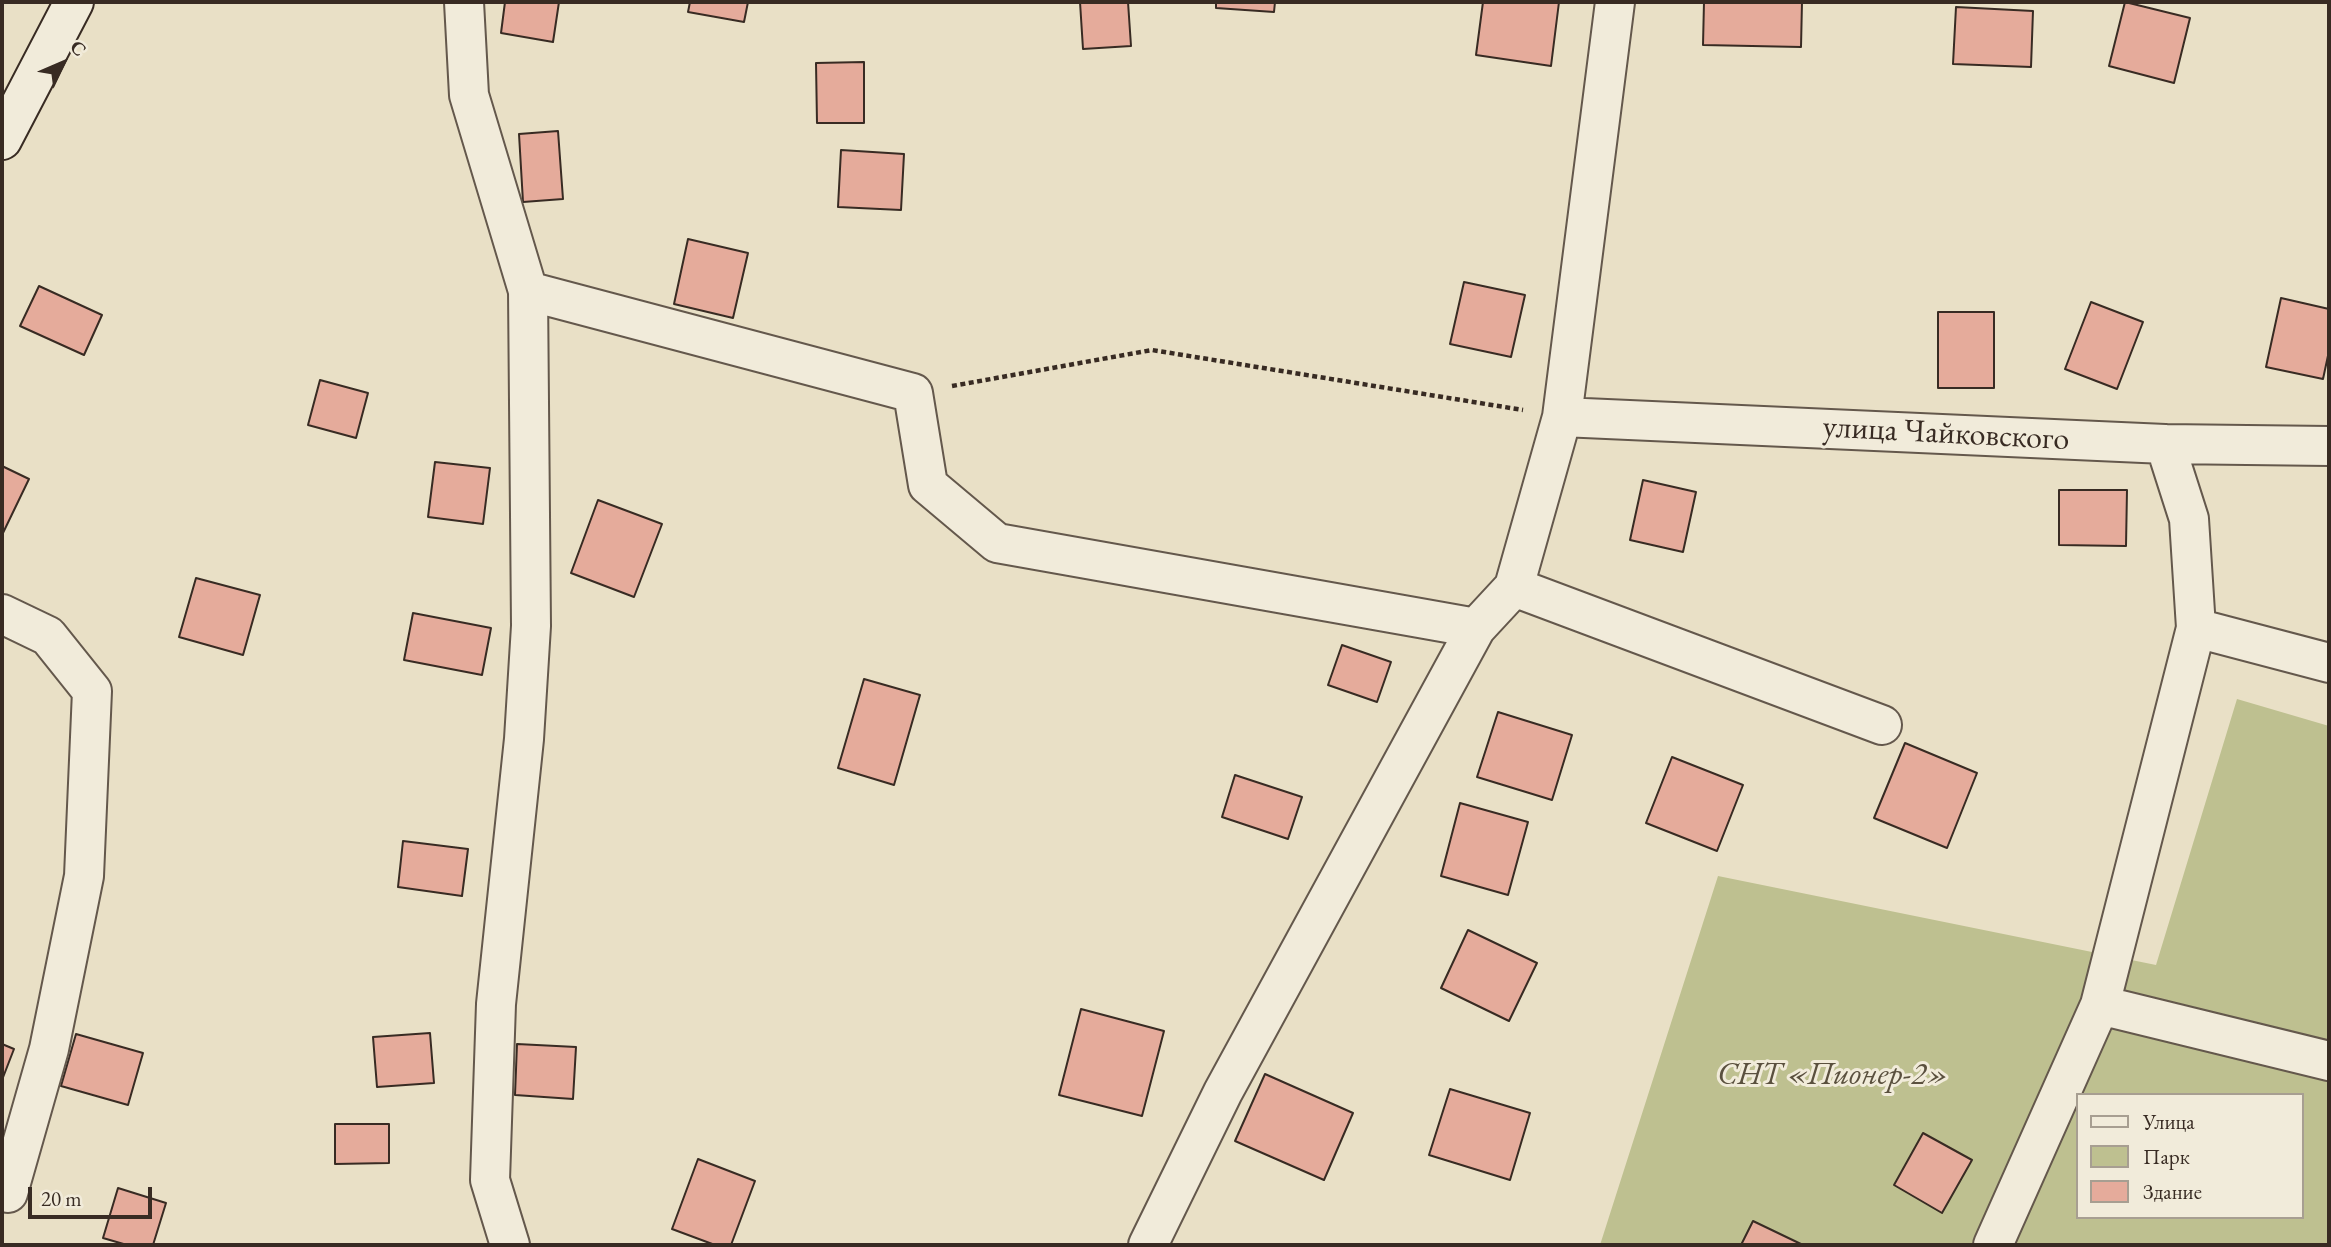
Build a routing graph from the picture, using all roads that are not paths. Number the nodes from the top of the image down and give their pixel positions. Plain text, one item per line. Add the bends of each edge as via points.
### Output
1 (74, 2) edge
2 (464, 2) edge
3 (1615, 2) edge
4 (2, 140) edge
5 (528, 291) junction
6 (1562, 417) junction
7 (2165, 444) junction
8 (2329, 446) edge
9 (1514, 587) junction
10 (2, 614) edge
11 (1476, 628) junction
12 (2196, 628) junction
13 (2329, 663) edge
14 (1882, 725) dead end
15 (2100, 1004) junction
16 (2329, 1062) edge
17 (8, 1193) dead end
18 (510, 1245) edge
19 (1148, 1245) edge
20 (1993, 1245) edge

1 - 4 street
2 - 5 street via 469,95
3 - 6 street
5 - 11 street via 913,393 928,485 998,543
5 - 18 street via 531,626 496,1003 490,1180
6 - 7 street, улица Чайковского
6 - 9 street
7 - 8 street, улица Чайковского
7 - 12 street via 2189,519
9 - 11 street
9 - 14 street
10 - 17 street via 48,636 92,691 84,876 49,1049
11 - 19 street via 1223,1092
12 - 13 street
12 - 15 street
15 - 16 street
15 - 20 street

